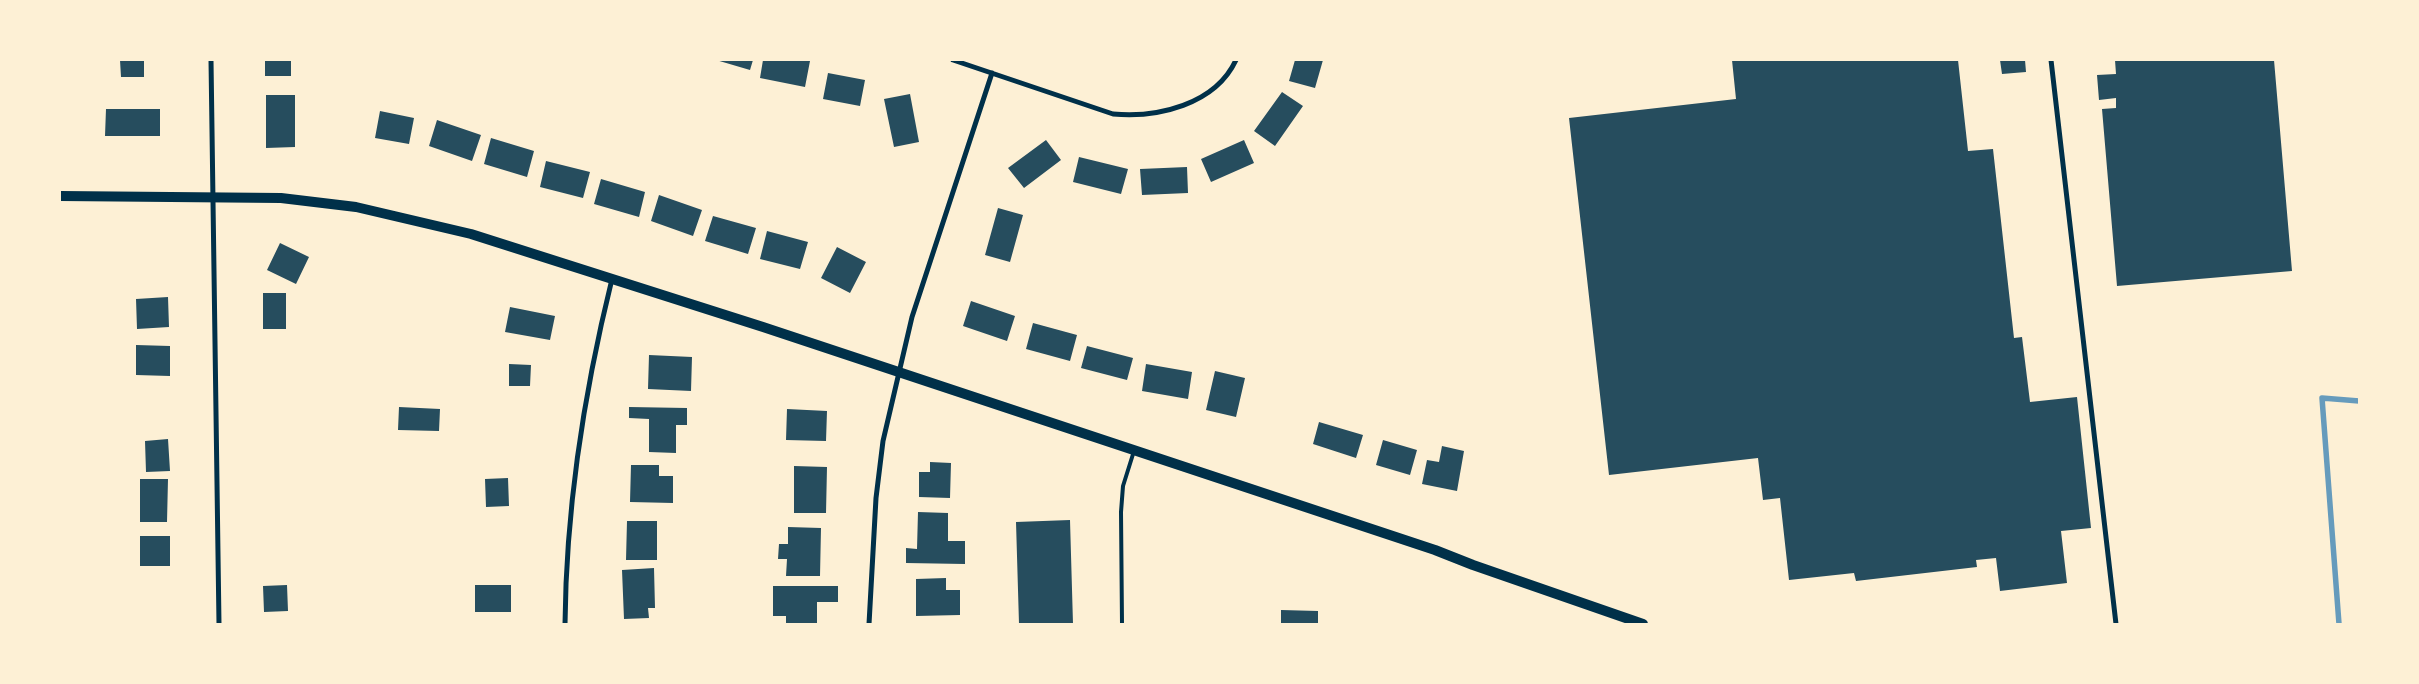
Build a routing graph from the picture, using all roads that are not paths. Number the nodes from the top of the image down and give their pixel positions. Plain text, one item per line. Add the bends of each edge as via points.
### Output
1 (211, 60) edge
2 (953, 60) edge
3 (1236, 60) edge
4 (2051, 60) edge
5 (992, 73) junction
6 (60, 196) edge
7 (215, 197) junction
8 (612, 278) junction
9 (899, 374) junction
10 (1134, 451) junction
11 (219, 624) edge
12 (565, 624) edge
13 (869, 624) edge
14 (1122, 624) edge
15 (1643, 624) edge
16 (2116, 624) edge

1 - 7 street
2 - 5 street
3 - 5 street via 1220,81 1204,94 1167,112 1140,115 1113,114
4 - 16 street
5 - 9 street via 912,316
6 - 7 main road
7 - 8 main road via 280,198 356,207 471,234
7 - 11 street
8 - 9 main road
8 - 12 street via 599,331 576,465 568,534
9 - 10 main road
9 - 13 street via 883,441 876,498
10 - 14 lane via 1123,486 1120,512
10 - 15 main road via 1435,550

